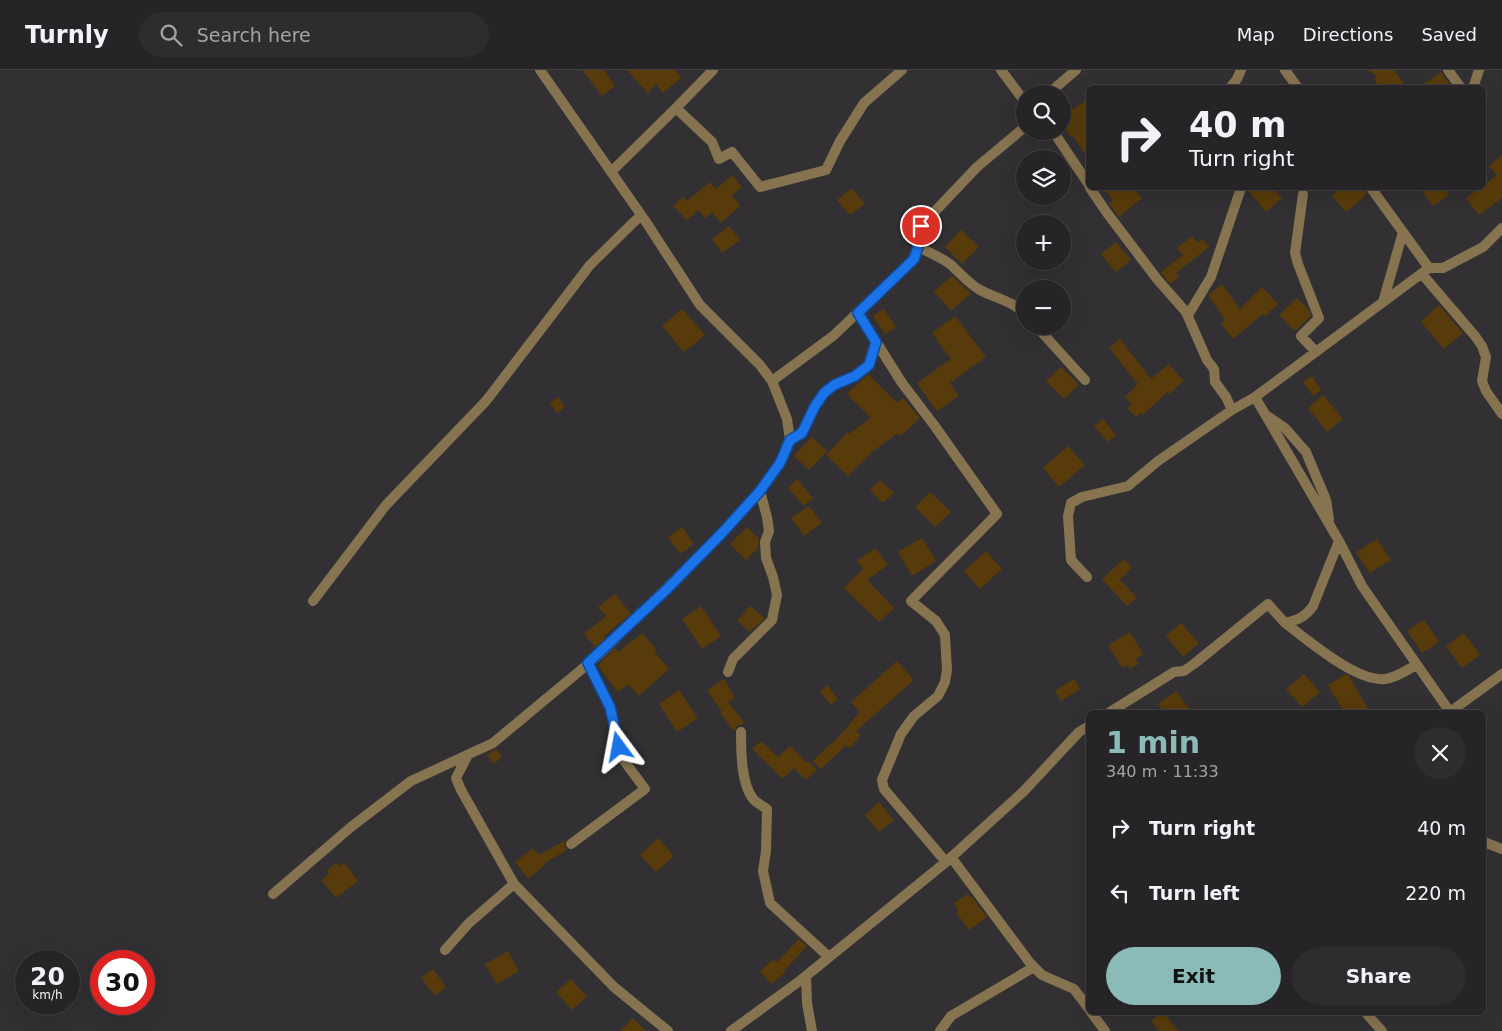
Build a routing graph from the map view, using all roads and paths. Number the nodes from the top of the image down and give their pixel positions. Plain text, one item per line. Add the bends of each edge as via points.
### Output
1 (540, 70) edge
2 (713, 70) edge
3 (902, 70) edge
4 (1001, 70) edge
5 (1076, 70) edge
6 (1241, 70) edge
7 (1285, 70) edge
8 (1448, 70) edge
9 (1479, 70) edge
10 (1058, 85) edge
11 (1232, 85) edge
12 (1296, 85) edge
13 (1459, 85) edge
14 (1475, 85) edge
15 (1016, 90) edge
16 (676, 108) junction
17 (1016, 134) edge
18 (1059, 140) edge
19 (611, 172) junction
20 (1086, 180) edge
21 (1093, 190) edge
22 (1240, 190) edge
23 (1372, 190) edge
24 (1303, 194) dead end
25 (641, 215) junction
26 (1502, 228) edge
27 (1403, 232) junction
28 (918, 247) junction
29 (1426, 271) junction
30 (1384, 302) junction
31 (1016, 307) edge
32 (858, 313) junction
33 (1188, 315) junction
34 (1044, 335) edge
35 (876, 342) junction
36 (1316, 352) junction
37 (1085, 380) dead end
38 (772, 381) junction
39 (1255, 397) junction
40 (1232, 410) junction
41 (1502, 414) edge
42 (1266, 415) junction
43 (790, 440) junction
44 (760, 491) junction
45 (1330, 525) junction
46 (1339, 541) junction
47 (1088, 577) dead end
48 (313, 601) dead end
49 (1285, 622) junction
50 (588, 663) junction
51 (1416, 665) junction
52 (728, 672) dead end
53 (1502, 674) edge
54 (1113, 710) edge
55 (1449, 710) edge
56 (1453, 710) edge
57 (1086, 728) edge
58 (741, 732) dead end
59 (468, 755) junction
60 (1486, 843) edge
61 (570, 844) dead end
62 (1502, 849) edge
63 (949, 860) junction
64 (514, 884) junction
65 (273, 894) dead end
66 (445, 950) dead end
67 (830, 957) junction
68 (1034, 967) junction
69 (806, 976) junction
70 (1086, 1005) edge
71 (1093, 1015) edge
72 (1368, 1015) edge
73 (668, 1031) edge
74 (731, 1031) edge
75 (812, 1031) edge
76 (940, 1031) edge
77 (1105, 1031) edge
78 (1382, 1031) edge

1 - 19 street
2 - 16 street
3 - 16 street via 864,103 826,170 760,187 732,152 719,159 712,142
4 - 15 street
5 - 10 street
6 - 11 street
7 - 12 street
8 - 13 street
9 - 14 street
16 - 19 street
17 - 28 street via 977,167 921,226
18 - 20 street
19 - 25 street
21 - 33 street via 1157,279
22 - 33 street via 1211,277
23 - 27 street
24 - 36 street via 1295,253 1319,318 1301,336
25 - 38 street via 700,305
25 - 48 street via 590,265 486,401 386,505
26 - 29 street via 1483,247 1442,268
27 - 29 street
27 - 30 street
28 - 31 street via 949,264 978,289
28 - 32 street via 914,259
29 - 30 street
29 - 41 street via 1482,346 1486,357 1482,381
30 - 36 street
32 - 35 street
32 - 38 street via 816,350
33 - 40 street via 1214,369 1215,382
34 - 37 street
35 - 43 street via 869,365 824,393 802,433
35 - 63 street via 997,514 911,601 936,622 945,635 947,670 938,696 914,716 901,734 882,780 884,789
36 - 39 street
38 - 43 street via 787,419
39 - 40 street
39 - 42 street
40 - 47 street via 1128,486 1082,497 1071,503 1068,516 1071,560
42 - 45 street
42 - 45 street via 1285,428 1306,452 1326,500
43 - 44 street via 780,463
44 - 50 street via 666,590
44 - 52 street via 768,517 766,558 777,595 772,620 733,659
45 - 46 street
46 - 49 street via 1313,606 1307,615
46 - 51 street via 1362,586
49 - 51 street via 1326,653 1374,680 1387,679
49 - 54 street via 1268,604 1184,671 1174,672
50 - 59 street via 493,743
50 - 61 street via 610,707 625,762 645,789
51 - 55 street
53 - 56 street
57 - 63 street
58 - 67 street via 742,761 748,787 754,799 767,809 763,871 770,903
59 - 64 street via 456,778 460,790
59 - 65 street via 411,781 351,826
60 - 62 street
63 - 67 street
63 - 68 street
64 - 66 street via 469,923
64 - 73 street via 614,987
67 - 69 street
68 - 70 street via 1042,975 1074,989
68 - 76 street via 951,1016
69 - 74 street
69 - 75 street
71 - 77 street
72 - 78 street

